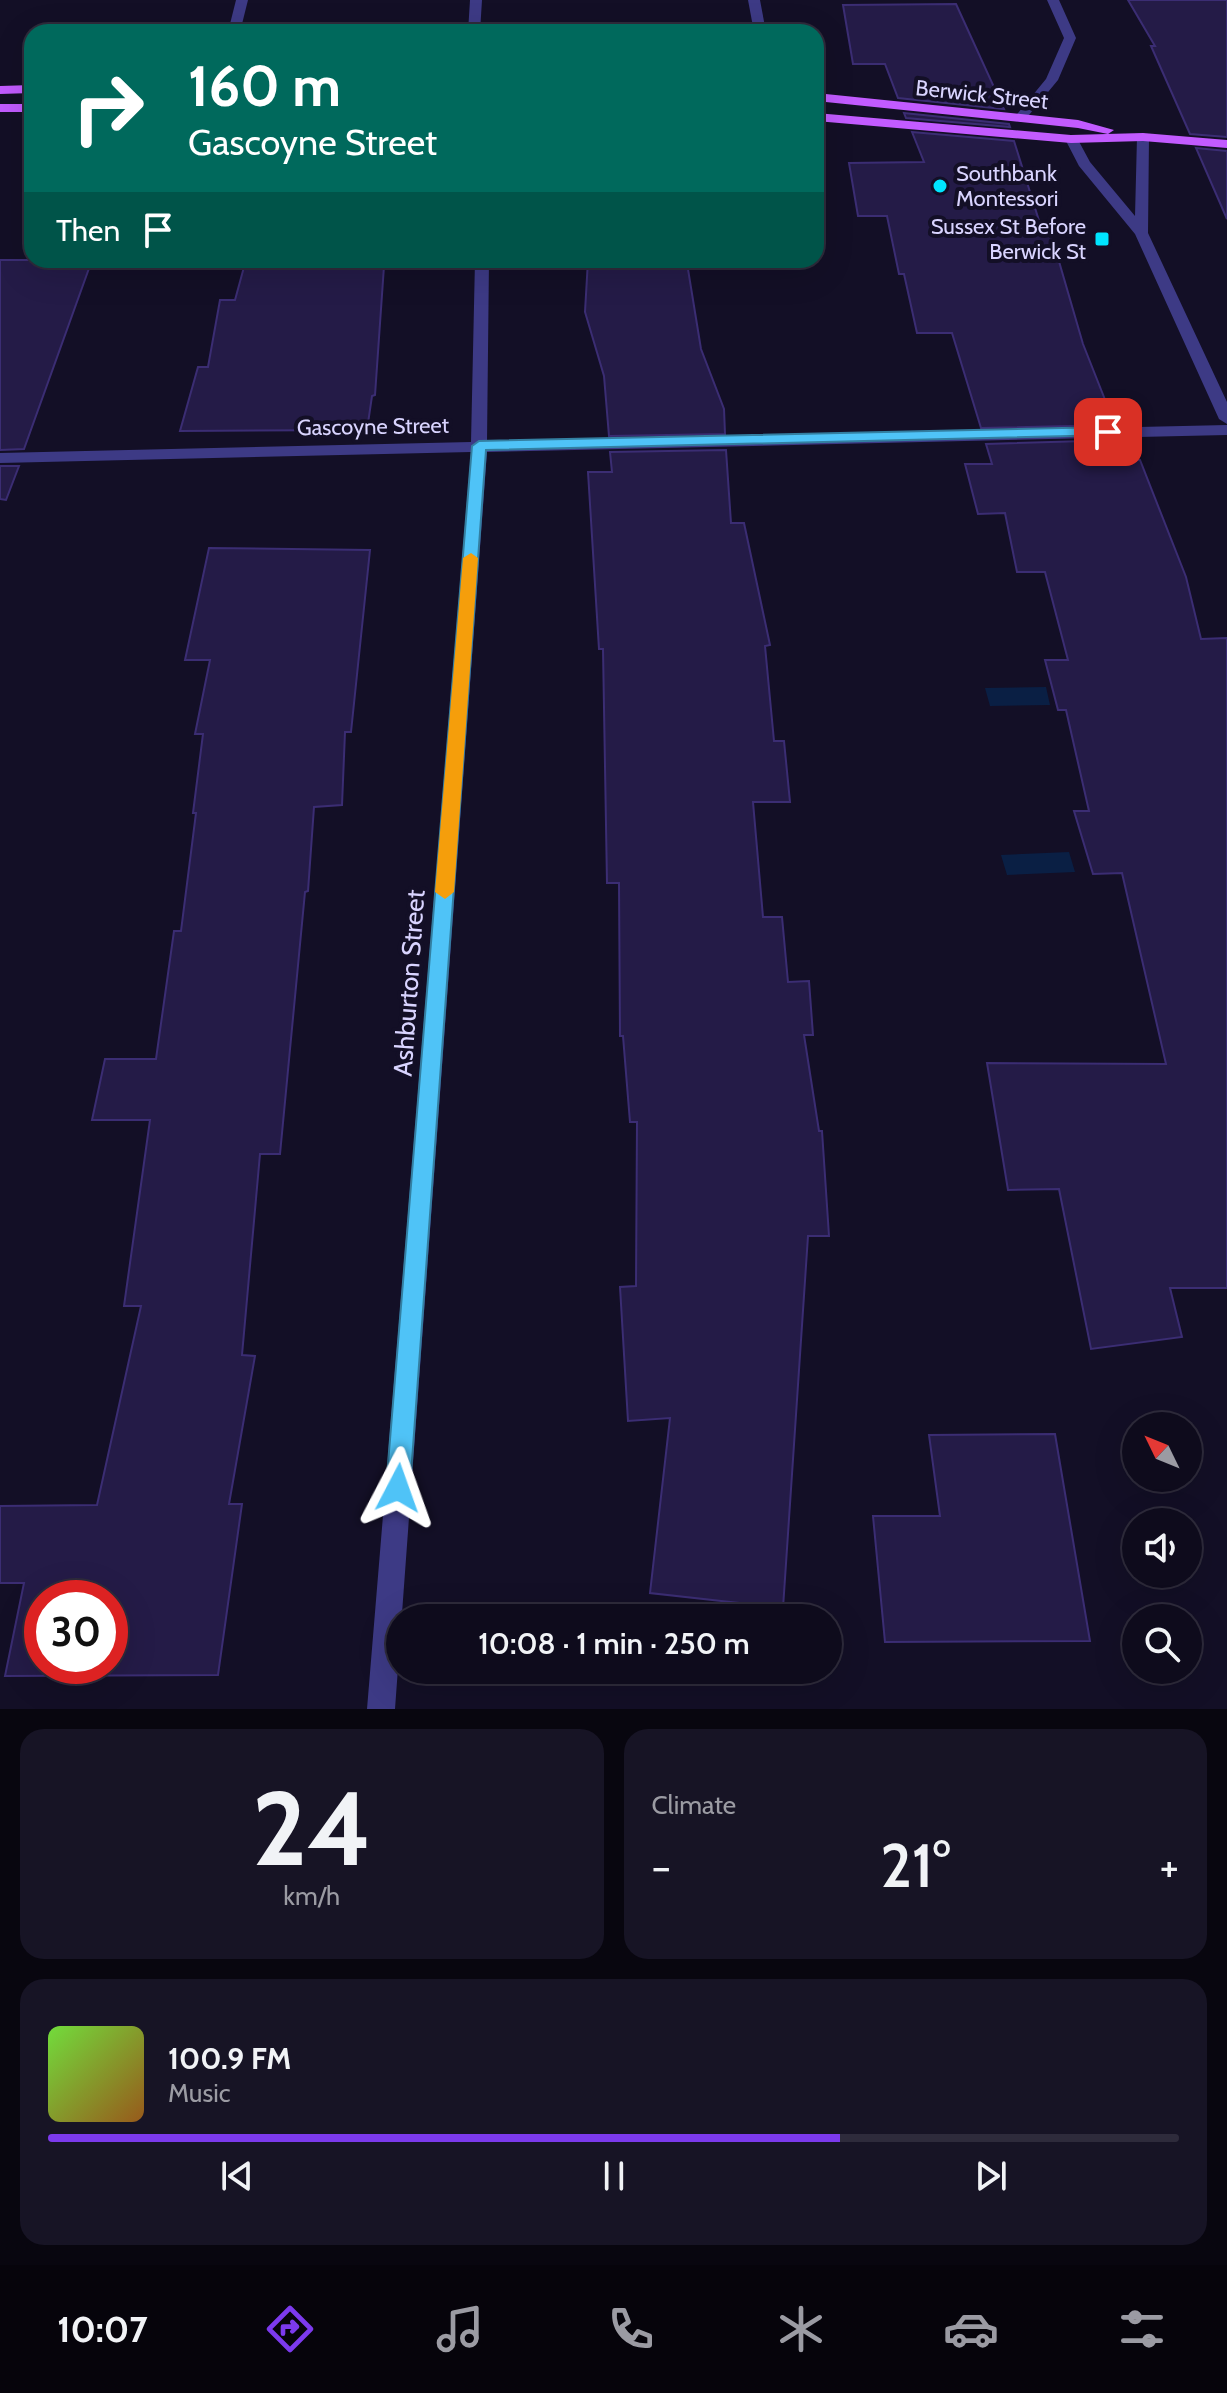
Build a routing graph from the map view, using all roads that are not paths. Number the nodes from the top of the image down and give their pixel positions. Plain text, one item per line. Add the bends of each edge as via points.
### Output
1 (242, 0) edge
2 (476, 0) edge
3 (754, 0) edge
4 (1053, 0) edge
5 (236, 24) edge
6 (474, 24) edge
7 (758, 24) edge
8 (24, 89) edge
9 (0, 90) edge
10 (824, 98) edge
11 (0, 108) edge
12 (24, 108) edge
13 (824, 118) edge
14 (1020, 118) junction
15 (1143, 137) junction
16 (1071, 139) junction
17 (1227, 144) edge
18 (1141, 233) junction
19 (482, 268) edge
20 (1227, 419) edge
21 (1227, 430) edge
22 (479, 446) junction
23 (0, 458) edge
24 (381, 1709) edge

1 - 5 street
2 - 6 street
3 - 7 street
4 - 14 street via 1070,38 1052,80
8 - 9 main road
10 - 14 main road, Berwick Street
11 - 12 main road
13 - 16 main road, Berwick Street
14 - 15 main road, Berwick Street
15 - 16 main road, Berwick Street
15 - 17 main road, Berwick Street
15 - 18 street
16 - 18 street
18 - 20 street
19 - 22 street, Ashburton Street
21 - 22 street, Gascoyne Street
22 - 23 street, Gascoyne Street
22 - 24 street, Ashburton Street

